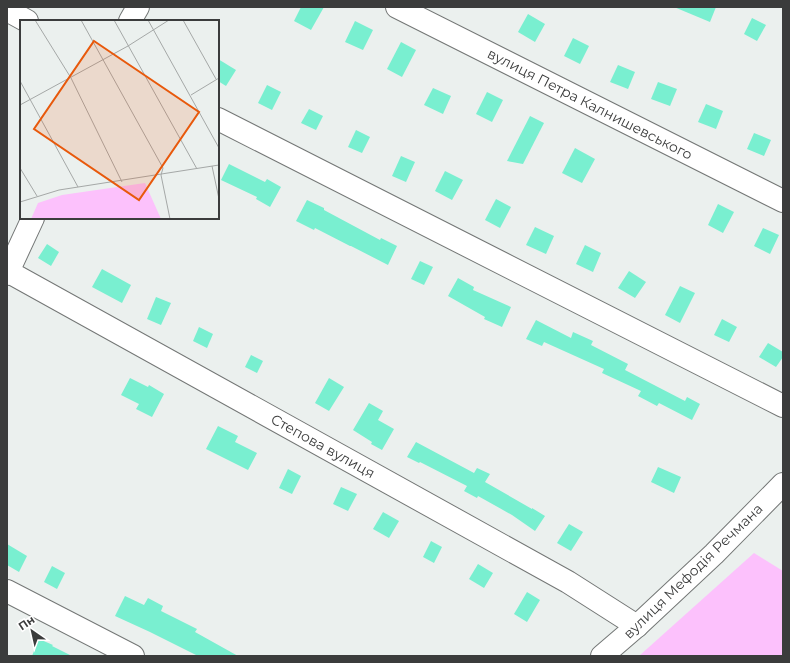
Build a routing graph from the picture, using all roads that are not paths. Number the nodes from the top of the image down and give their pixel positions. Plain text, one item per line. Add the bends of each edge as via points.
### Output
1 (138, 7) edge
2 (397, 7) edge
3 (7, 10) edge
4 (25, 20) edge
5 (131, 20) edge
6 (219, 120) edge
7 (783, 201) edge
8 (33, 219) edge
9 (7, 272) edge
10 (783, 406) edge
11 (783, 484) edge
12 (7, 591) edge
13 (637, 626) junction
14 (133, 656) edge
15 (602, 656) edge

1 - 5 street
2 - 7 street, вулиця Петра Калнишевського
3 - 4 street
6 - 10 street
8 - 9 street
9 - 13 street, Степова вулиця via 568,582
11 - 13 street, вулиця Мефодія Речмана via 714,554
12 - 14 street
13 - 15 street, вулиця Мефодія Речмана

